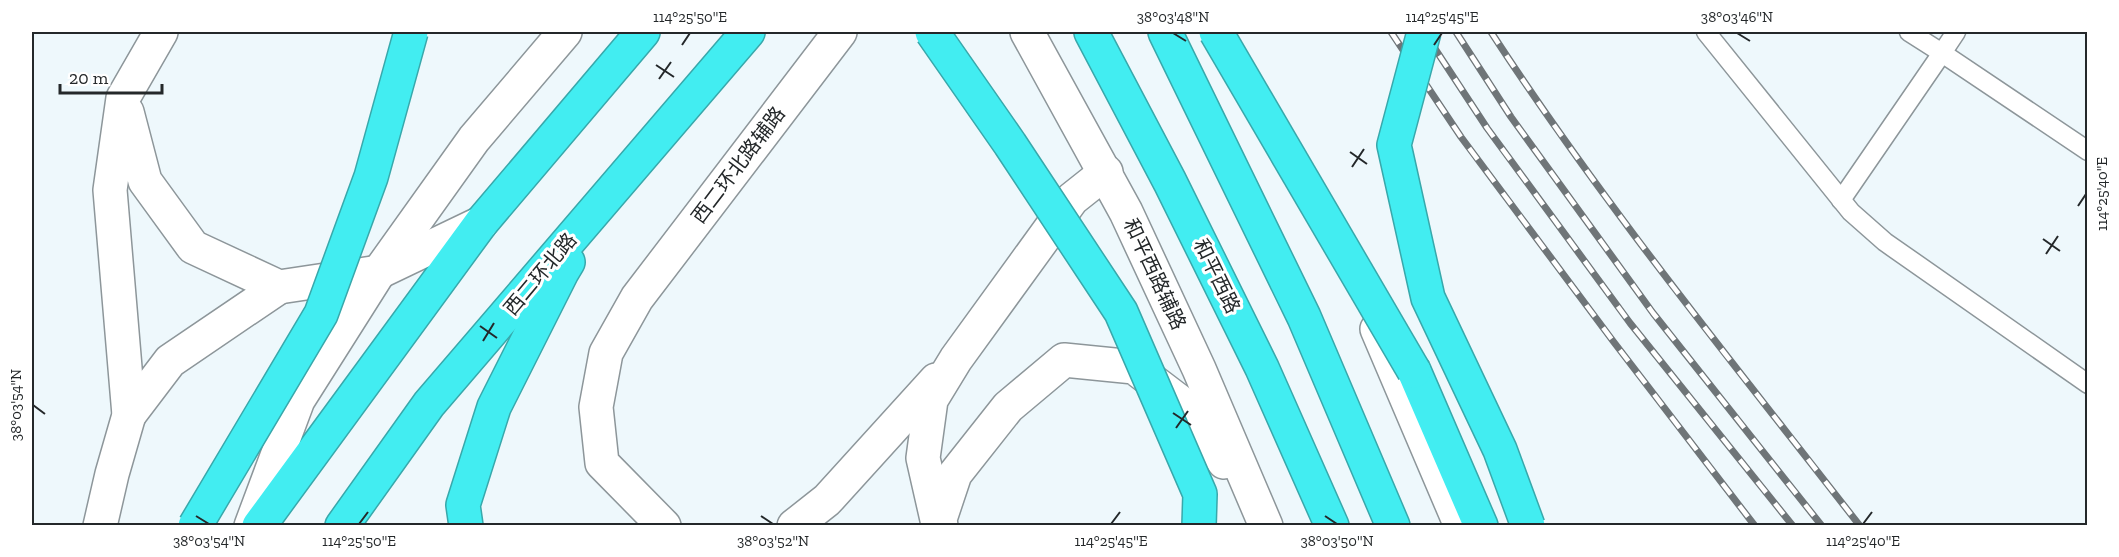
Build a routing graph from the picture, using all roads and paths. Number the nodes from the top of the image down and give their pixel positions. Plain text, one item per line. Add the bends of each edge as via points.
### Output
1 (161, 32) edge
2 (411, 32) edge
3 (566, 32) edge
4 (643, 32) edge
5 (748, 32) edge
6 (840, 32) edge
7 (933, 32) edge
8 (1027, 32) edge
9 (1091, 32) edge
10 (1165, 32) edge
11 (1216, 32) edge
12 (1235, 32) edge
13 (1424, 32) edge
14 (1706, 32) edge
15 (1909, 32) edge
16 (1956, 32) edge
17 (1942, 53) junction
18 (123, 98) junction
19 (664, 129) junction
20 (2088, 151) edge
21 (1106, 172) junction
22 (1841, 200) junction
23 (481, 223) junction
24 (379, 272) junction
25 (279, 287) junction
26 (956, 359) junction
27 (2088, 384) edge
28 (129, 415) junction
29 (1265, 523) edge
30 (100, 525) edge
31 (195, 525) edge
32 (251, 525) edge
33 (259, 525) edge
34 (342, 525) edge
35 (466, 525) edge
36 (664, 525) edge
37 (794, 525) edge
38 (940, 525) edge
39 (1200, 525) edge
40 (1332, 525) edge
41 (1393, 525) edge
42 (1461, 525) edge
43 (1480, 525) edge
44 (1528, 525) edge

1 - 18 main road
2 - 31 highway, bridge via 371,177 321,314
3 - 24 main road via 474,139
4 - 23 highway
5 - 19 highway, 西二环北路
6 - 36 main road, 西二环北路辅路 via 637,298 606,353 596,407 602,463
7 - 39 highway, bridge via 1121,312 1200,495
8 - 21 main road, 和平西路辅路
9 - 40 highway, 和平西路 via 1262,368
10 - 41 highway via 1304,316
11 - 43 highway, bridge via 1414,371
12 - 42 main road via 1349,264
13 - 44 highway, bridge via 1394,145 1428,298 1500,450
14 - 22 lane
15 - 17 lane
16 - 17 lane
17 - 20 lane
17 - 22 lane
18 - 25 main road via 145,181 193,247
18 - 28 main road via 110,190
19 - 34 highway, 西二环北路 via 429,404
19 - 35 highway via 562,272 494,407 464,505
21 - 26 main road via 1072,199
21 - 29 main road, 和平西路辅路 via 1199,369
22 - 27 lane via 1885,242
23 - 24 main road
23 - 33 highway
24 - 25 main road
24 - 32 main road via 298,400
25 - 28 main road via 170,361
26 - 37 main road via 827,500
26 - 38 main road via 931,400 923,459
28 - 30 main road
29 - 38 main road via 1184,405 1134,368 1064,360 1008,407 955,474

